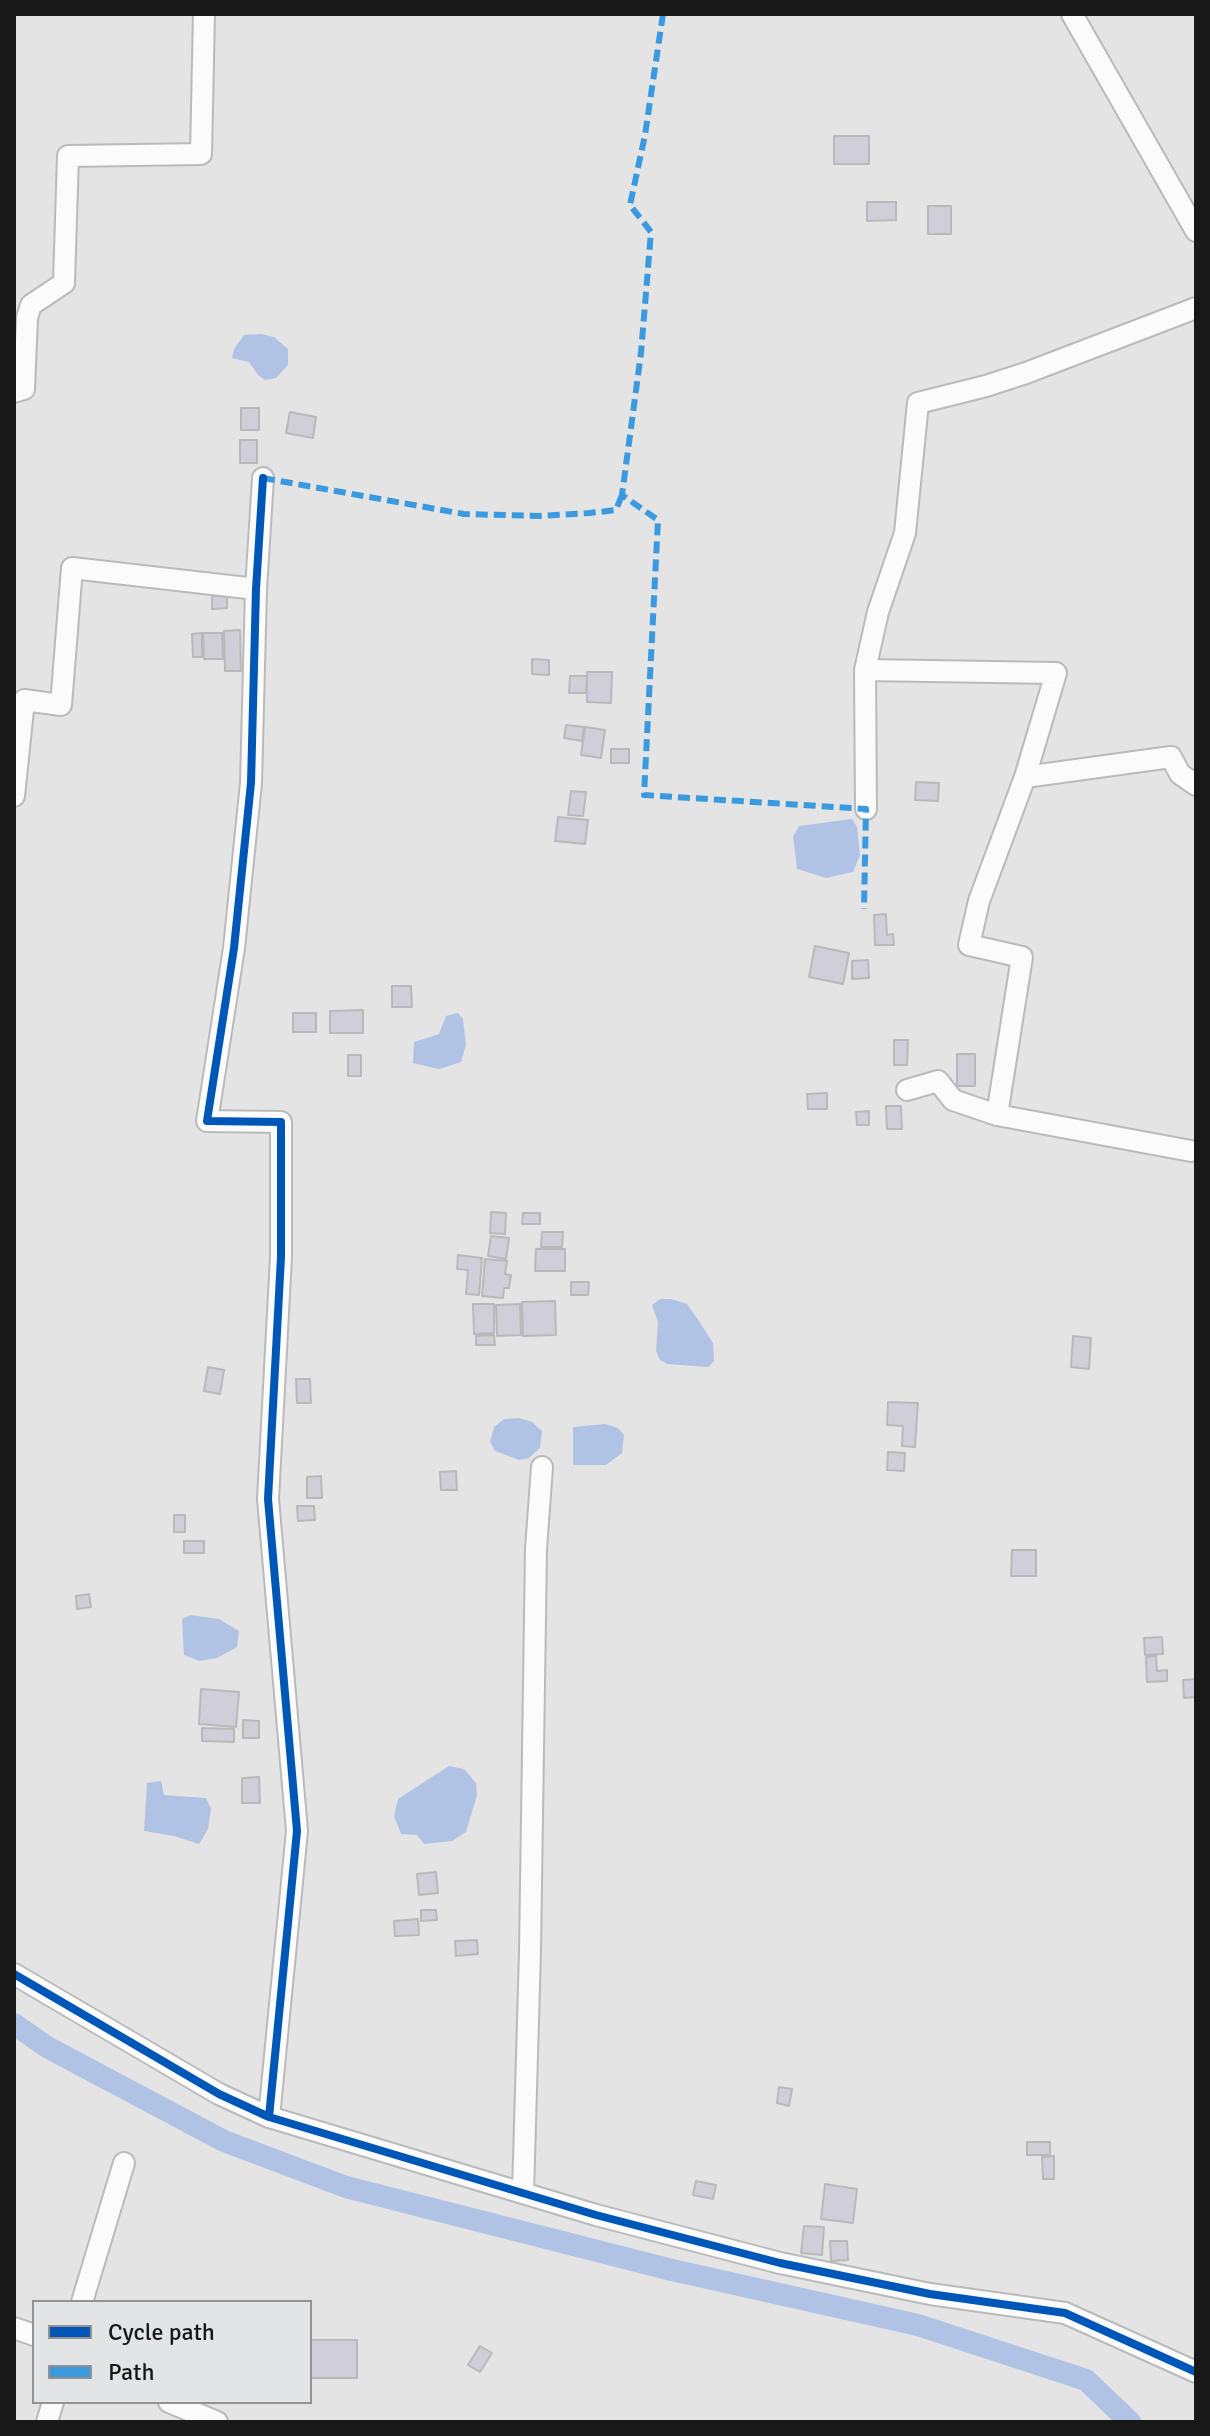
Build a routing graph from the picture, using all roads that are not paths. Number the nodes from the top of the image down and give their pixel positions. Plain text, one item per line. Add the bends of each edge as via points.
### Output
1 (204, 14) edge
2 (1072, 14) edge
3 (1196, 231) edge
4 (1196, 308) edge
5 (14, 392) edge
6 (263, 478) dead end
7 (256, 589) junction
8 (865, 670) junction
9 (1025, 777) junction
10 (1196, 785) edge
11 (14, 796) edge
12 (866, 809) dead end
13 (907, 1090) dead end
14 (997, 1115) junction
15 (1191, 1151) dead end
16 (542, 1467) dead end
17 (14, 1974) edge
18 (269, 2117) junction
19 (124, 2163) dead end
20 (523, 2193) junction
21 (83, 2300) edge
22 (1196, 2372) edge
23 (174, 2404) edge
24 (217, 2422) edge

1 - 5 street via 201,154 68,156 64,283 31,305 24,389
2 - 3 street
4 - 8 street via 1013,377 918,403 905,533
6 - 7 street
7 - 11 street via 72,568 61,705 24,700
7 - 18 street via 251,783 234,948 207,1121 281,1122 281,1257 268,1499 297,1831
8 - 9 street via 1056,673
8 - 12 street
9 - 10 street via 1171,757 1180,774
9 - 14 street via 979,901 969,945 1022,957
13 - 14 street via 938,1081 953,1100
14 - 15 street
16 - 20 street
17 - 18 street via 219,2094
18 - 20 street
19 - 21 street
20 - 22 street via 780,2263 930,2294 1065,2313
23 - 24 street

